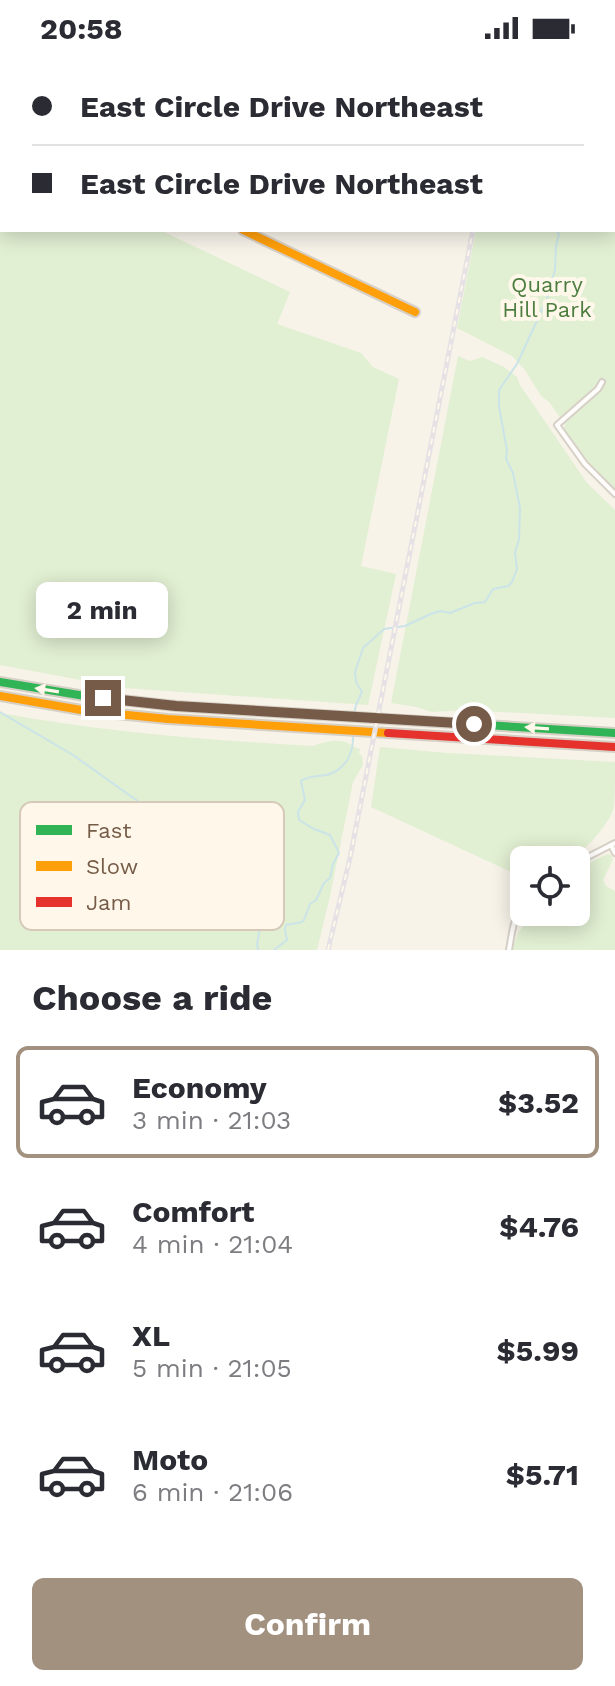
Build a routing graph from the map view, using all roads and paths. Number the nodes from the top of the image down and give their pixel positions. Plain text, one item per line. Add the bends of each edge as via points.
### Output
1 (247, 232) edge
2 (415, 312) dead end
3 (602, 382) dead end
4 (615, 494) edge
5 (0, 682) edge
6 (0, 696) edge
7 (615, 733) edge
8 (615, 747) edge
9 (613, 844) edge
10 (615, 853) edge
11 (590, 856) edge
12 (513, 926) edge
13 (509, 950) edge

1 - 2 main road
3 - 4 street via 557,425
7 -> 5 main road via 148,704
6 - 8 main road via 145,717
9 - 10 street
9 - 11 street
12 - 13 street

